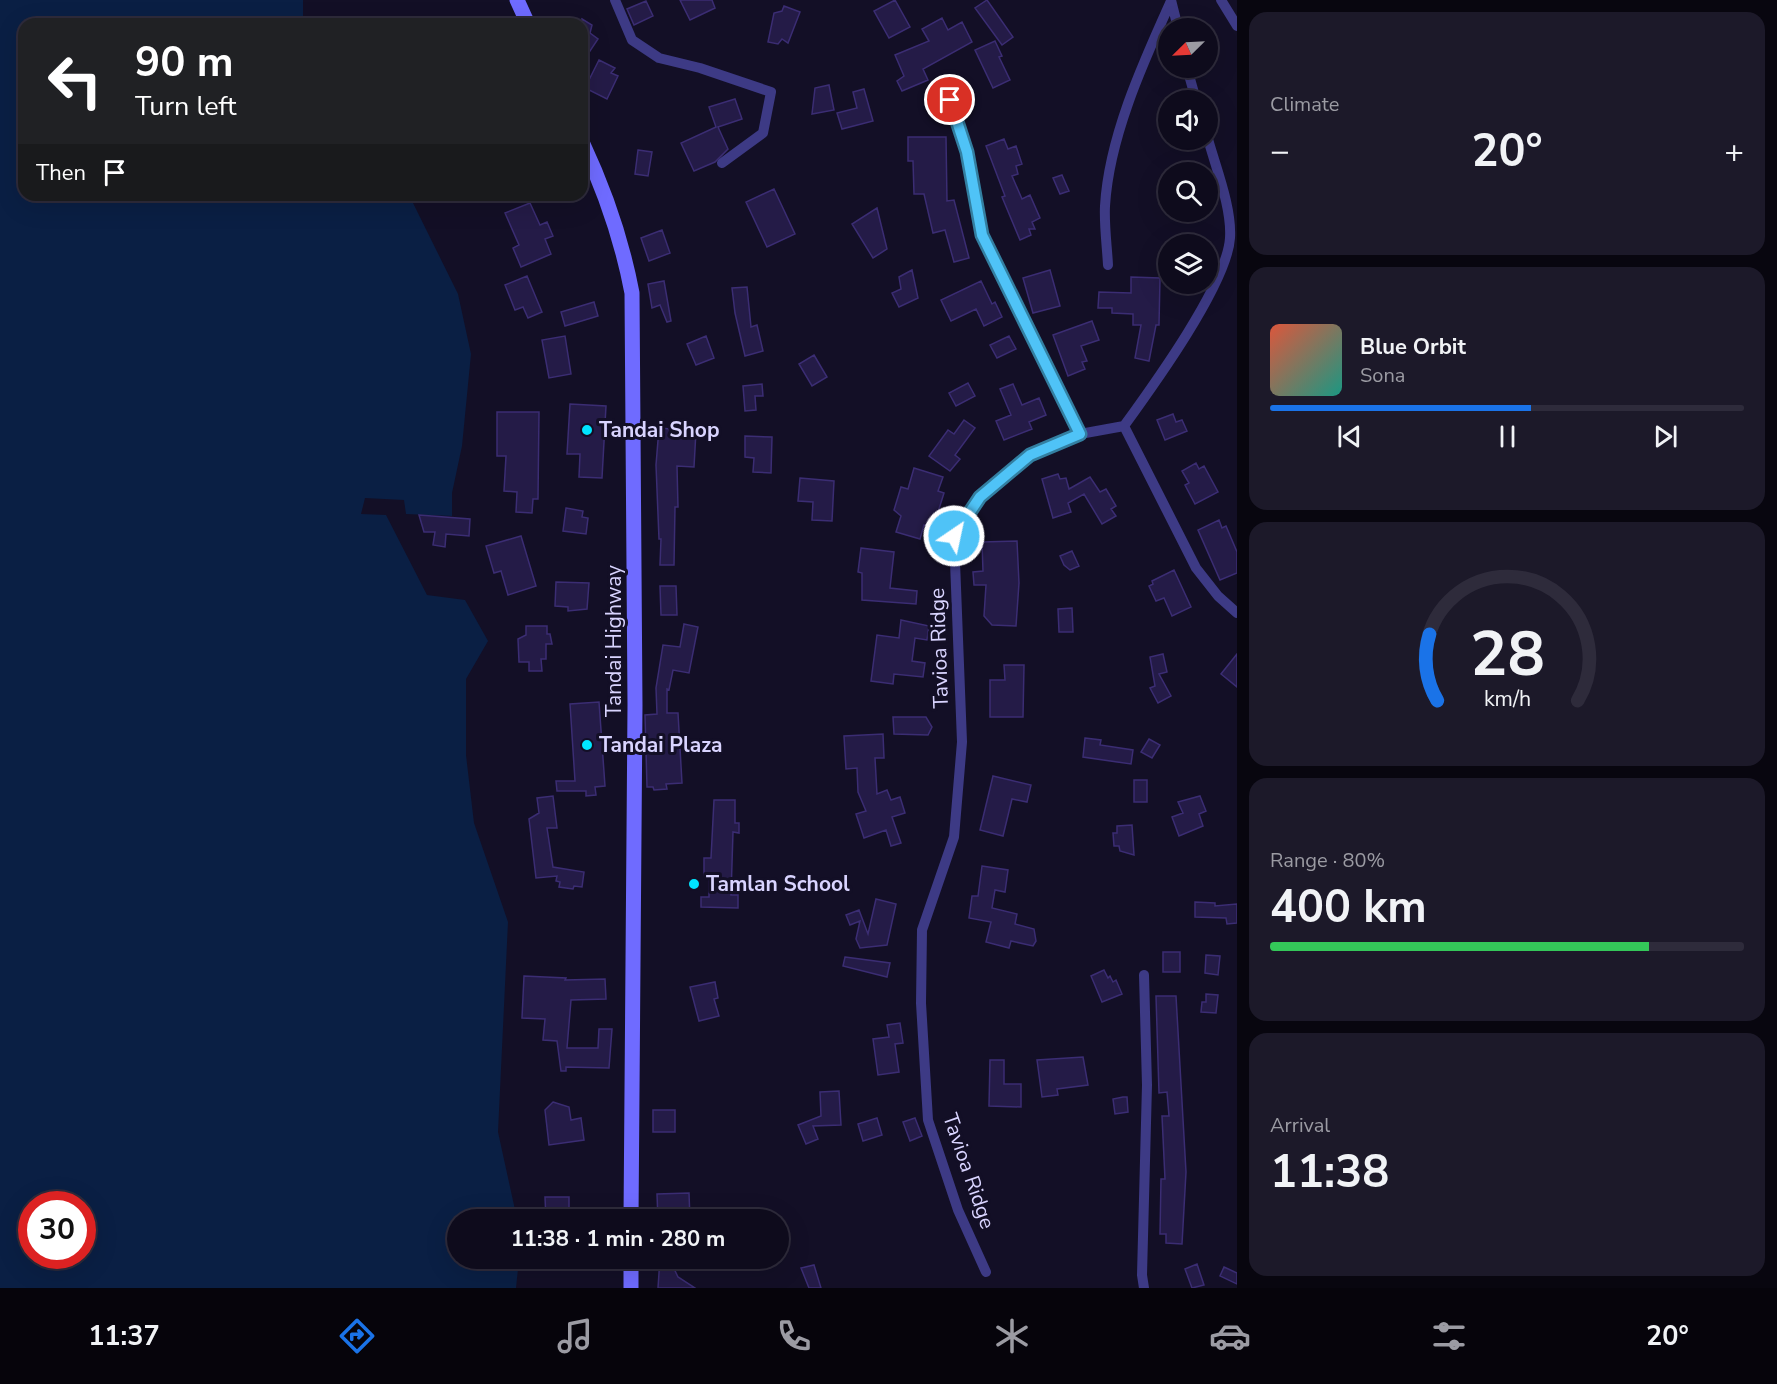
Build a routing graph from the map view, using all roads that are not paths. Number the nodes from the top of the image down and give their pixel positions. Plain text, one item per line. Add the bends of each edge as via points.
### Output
1 (517, 0) edge
2 (615, 0) edge
3 (1221, 0) edge
4 (1171, 1) edge
5 (1233, 11) edge
6 (525, 18) edge
7 (1175, 18) edge
8 (1237, 26) edge
9 (950, 100) dead end
10 (1211, 150) edge
11 (588, 156) edge
12 (722, 163) dead end
13 (1108, 265) dead end
14 (1124, 426) junction
15 (1080, 434) junction
16 (1237, 613) edge
17 (1144, 975) dead end
18 (631, 1209) edge
19 (631, 1269) edge
20 (986, 1272) dead end
21 (631, 1288) edge
22 (1144, 1288) edge

1 - 6 main road
2 - 12 street via 632,40 658,58 771,92 763,133
3 - 5 street
4 - 7 street
4 - 13 street via 1138,74 1112,162 1105,205
5 - 8 street
9 - 15 street via 967,152 982,235
10 - 14 street via 1226,209 1230,237 1227,260 1186,332
11 - 18 main road, Tandai Highway via 612,214 632,303 635,717
14 - 15 street, Tavioa Ridge
14 - 16 street via 1196,568
15 - 20 street, Tavioa Ridge via 1030,455 980,497 954,536 962,742 954,837 922,930 921,1003 928,1120 958,1210
17 - 22 street
19 - 21 main road

